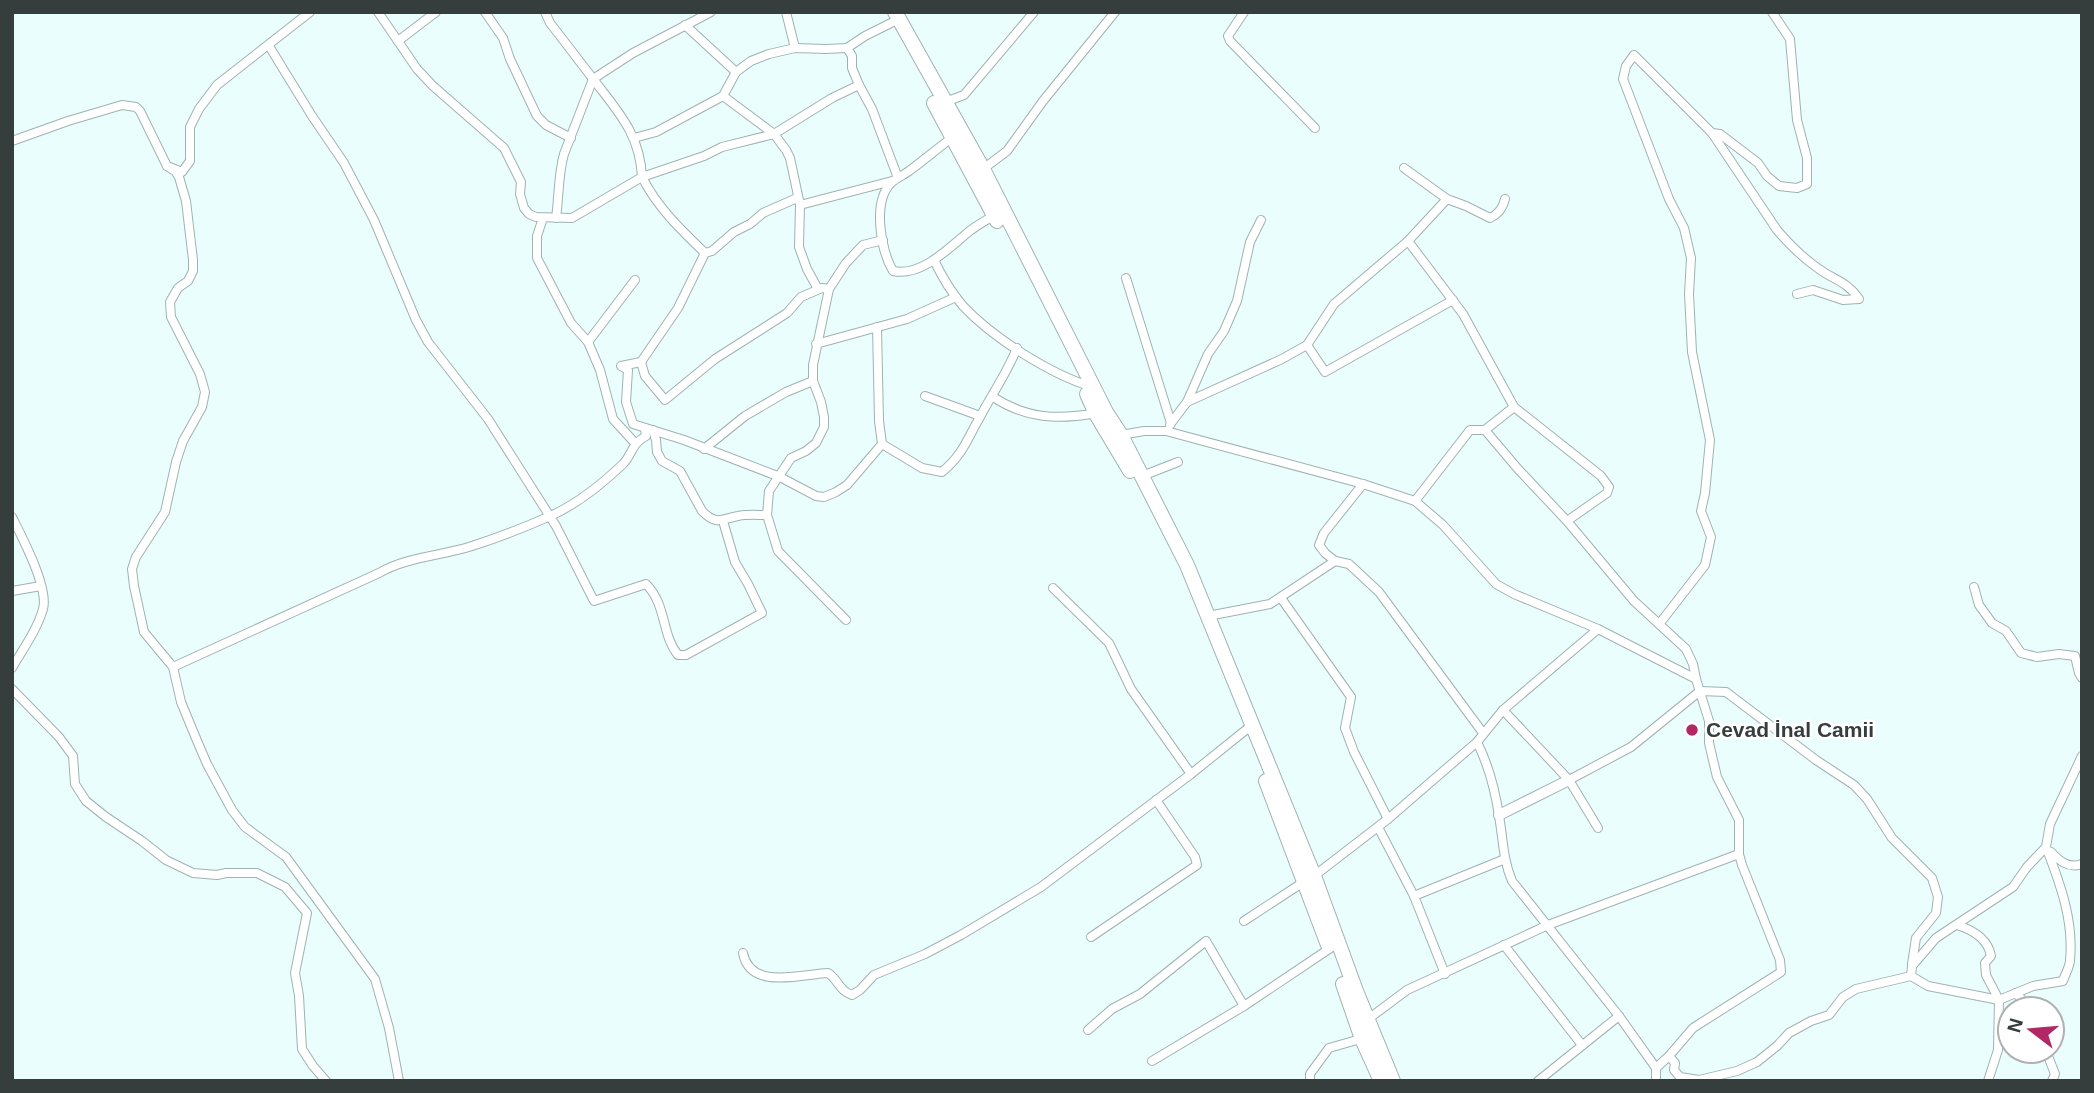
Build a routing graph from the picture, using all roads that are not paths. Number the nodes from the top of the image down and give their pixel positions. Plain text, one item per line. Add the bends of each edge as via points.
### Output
1 (310, 12) edge
2 (378, 12) edge
3 (436, 12) edge
4 (485, 12) edge
5 (545, 12) edge
6 (711, 12) edge
7 (786, 12) edge
8 (1034, 12) edge
9 (1244, 12) edge
10 (1772, 12) edge
11 (1113, 13) edge
12 (893, 17) edge
13 (685, 26) junction
14 (398, 41) junction
15 (269, 46) junction
16 (795, 48) junction
17 (847, 48) junction
18 (736, 72) junction
19 (593, 79) junction
20 (859, 85) junction
21 (723, 96) junction
22 (945, 102) junction
23 (1315, 128) dead end
24 (1712, 133) junction
25 (774, 134) junction
26 (953, 137) junction
27 (571, 138) junction
28 (634, 138) junction
29 (12, 141) edge
30 (167, 166) junction
31 (1404, 168) dead end
32 (983, 169) junction
33 (642, 177) junction
34 (895, 180) junction
35 (1447, 199) junction
36 (1506, 199) dead end
37 (799, 201) junction
38 (995, 215) junction
39 (543, 218) junction
40 (556, 218) junction
41 (1261, 220) dead end
42 (883, 240) junction
43 (1408, 241) junction
44 (705, 253) junction
45 (934, 260) junction
46 (1126, 278) dead end
47 (635, 280) dead end
48 (818, 289) junction
49 (829, 289) junction
50 (1797, 293) dead end
51 (956, 297) junction
52 (1453, 300) junction
53 (877, 327) junction
54 (588, 342) junction
55 (816, 344) junction
56 (1307, 345) junction
57 (1017, 348) junction
58 (641, 362) junction
59 (813, 381) junction
60 (1089, 386) junction
61 (925, 396) dead end
62 (993, 397) junction
63 (1187, 402) junction
64 (1514, 407) junction
65 (1101, 413) junction
66 (980, 416) junction
67 (1169, 427) junction
68 (649, 430) junction
69 (1485, 430) junction
70 (1121, 435) junction
71 (635, 443) junction
72 (882, 444) junction
73 (704, 449) junction
74 (1178, 462) dead end
75 (1142, 476) junction
76 (780, 477) junction
77 (1363, 484) junction
78 (1415, 501) junction
79 (767, 515) junction
80 (12, 517) edge
81 (550, 517) junction
82 (723, 521) junction
83 (1567, 522) junction
84 (1335, 561) junction
85 (41, 586) junction
86 (1974, 587) dead end
87 (1053, 588) dead end
88 (12, 591) edge
89 (1281, 598) junction
90 (1208, 616) junction
91 (846, 620) dead end
92 (1660, 624) junction
93 (1598, 629) junction
94 (173, 667) junction
95 (12, 668) edge
96 (2082, 678) edge
97 (1696, 680) junction
98 (12, 689) edge
99 (1700, 691) junction
100 (1503, 710) junction
101 (1251, 731) junction
102 (1483, 733) junction
103 (1477, 742) junction
104 (2082, 756) edge
105 (1191, 775) junction
106 (1569, 780) junction
107 (1156, 800) junction
108 (1499, 815) junction
109 (1388, 819) junction
110 (1378, 827) junction
111 (1598, 828) dead end
112 (2046, 847) junction
113 (1740, 854) junction
114 (1505, 859) junction
115 (2082, 864) edge
116 (1309, 878) junction
117 (1414, 897) junction
118 (1244, 921) dead end
119 (1548, 925) junction
120 (1957, 926) junction
121 (1090, 937) dead end
122 (1504, 945) junction
123 (1333, 946) junction
124 (743, 954) dead end
125 (1912, 965) junction
126 (1445, 974) junction
127 (1911, 976) junction
128 (2016, 993) joint
129 (1996, 995) edge
130 (2011, 995) edge
131 (1996, 999) edge
132 (1244, 1006) junction
133 (1619, 1017) junction
134 (1367, 1020) junction
135 (1088, 1030) dead end
136 (1368, 1038) junction
137 (1583, 1045) junction
138 (1669, 1056) junction
139 (1996, 1056) edge
140 (1152, 1062) dead end
141 (1656, 1068) junction
142 (326, 1081) edge
143 (399, 1081) edge
144 (1310, 1081) edge
145 (1381, 1081) edge
146 (1393, 1081) edge
147 (1538, 1081) edge
148 (1656, 1081) edge
149 (1988, 1081) edge

1 - 15 street
2 - 14 street
3 - 14 street
4 - 27 street via 503,38 537,116
5 - 19 street
6 - 13 street
7 - 16 street
8 - 22 street via 964,95
9 - 23 street via 1230,30 1230,41
10 - 24 street via 1790,38 1807,184 1779,186 1758,163 1720,134
11 - 32 street via 1007,151
12 - 17 street
12 - 22 highway
12 - 26 highway
13 - 18 street
13 - 19 street
14 - 39 street via 433,86 504,148 521,182 524,208
15 - 30 street via 216,85 199,109 190,127 190,161 182,172
15 - 81 street via 374,220 428,342 488,419
16 - 17 street
16 - 18 street via 768,54
17 - 20 street
18 - 21 street
19 - 27 street
19 - 28 street via 624,117
20 - 25 street
20 - 34 street via 872,109
21 - 25 street
21 - 28 street via 656,132
22 - 32 highway
24 - 50 street via 1786,241 1817,268 1852,288 1859,299 1843,300 1813,290
24 - 92 street via 1634,55 1623,79 1684,228 1691,258 1692,352 1710,440 1701,511 1711,537 1705,565
25 - 33 street via 722,147
25 - 37 street via 790,158
26 - 34 street
26 - 38 highway
27 - 40 street via 560,167
28 - 33 street
29 - 30 street via 129,105 141,111
30 - 94 street via 175,171 186,201 193,260 188,281 170,302 171,317 201,376 205,397 183,441 165,512 132,569 144,632
31 - 35 street
32 - 60 highway
33 - 40 street via 572,218
33 - 44 street via 666,215
34 - 37 street
34 - 42 street via 881,205
35 - 36 street via 1490,218
35 - 43 street
37 - 44 street via 763,213
37 - 48 street via 799,247
38 - 45 street
38 - 60 highway
39 - 40 street
39 - 54 street via 537,258 571,323
41 - 63 street via 1250,242 1237,301
42 - 45 street via 893,271 905,272
42 - 49 street via 863,245
43 - 52 street
43 - 56 street via 1334,304
44 - 58 street via 678,308
45 - 51 street
46 - 67 street
47 - 54 street
48 - 49 street
48 - 58 street via 715,359 665,400 645,376
49 - 55 street
51 - 53 street
51 - 57 street
52 - 56 street via 1325,372
52 - 64 street
53 - 55 street
53 - 72 street
54 - 71 street via 613,419
55 - 59 street
56 - 63 street
57 - 60 street
57 - 62 street
58 - 68 street via 621,366 628,370 628,411 634,424
59 - 73 street via 745,416
59 - 76 street via 824,417 821,435 806,451 791,458
60 - 65 highway
61 - 66 street
62 - 65 street via 1024,414 1065,417
62 - 66 street
63 - 67 street
64 - 69 street
64 - 83 street via 1609,487
65 - 70 highway
65 - 101 highway
66 - 72 street via 962,452 942,472 922,468
67 - 70 street
67 - 77 street
68 - 71 street
68 - 73 street
68 - 82 street via 662,461 680,471 702,511
69 - 78 street via 1471,430
69 - 83 street
70 - 75 highway
71 - 81 street via 629,458 607,478
72 - 76 street via 848,485 824,497
73 - 76 street
74 - 75 street
75 - 90 highway
76 - 79 street via 769,491
77 - 78 street
77 - 84 street via 1319,545
78 - 93 street via 1496,584
79 - 82 street via 741,515
79 - 91 street via 778,551
80 - 85 street
81 - 82 street via 594,601 646,584 662,610 678,655 686,655 762,613 735,562
81 - 94 street via 471,546 392,565
83 - 92 street via 1634,601
84 - 89 street
84 - 102 street via 1349,564 1379,592
85 - 88 street
85 - 95 street via 44,607
86 - 96 street via 1979,605 2021,653 2076,656
87 - 105 street via 1109,643 1131,689
89 - 90 street
89 - 109 street via 1351,698 1345,728
90 - 101 highway
92 - 97 street via 1686,649
93 - 97 street
93 - 100 street
94 - 143 street via 181,702 206,764 232,810 245,827 286,857 375,979
97 - 99 street
98 - 142 street via 60,737 73,756 75,784 86,801 106,817 166,860 193,873 257,873 285,887 307,913 295,972 302,1049
99 - 106 street via 1631,747
99 - 113 street via 1717,777 1739,820
99 - 125 street via 1726,692 1854,785 1892,838 1932,878 1938,897 1936,913 1916,938
100 - 102 street
100 - 106 street
101 - 105 street
101 - 116 highway
102 - 103 street
103 - 108 street via 1489,766
103 - 109 street
104 - 112 street via 2050,824
105 - 107 street
106 - 108 street
106 - 111 street
107 - 121 street via 1197,865
107 - 124 street via 1041,887 925,954 874,975 852,995 828,973 783,979 755,972
108 - 114 street
109 - 110 street
110 - 116 street
110 - 117 street
112 - 115 street via 2060,862 2075,867
112 - 120 street via 2013,887
112 - 128 street via 2060,887 2075,964 2063,981
113 - 119 street
113 - 138 street via 1781,972 1693,1028
114 - 117 street
114 - 119 street via 1512,881
116 - 118 street
116 - 123 highway
117 - 126 street
119 - 122 street
119 - 133 street
120 - 125 street via 1936,938
120 - 129 street via 1970,929 1989,946 1986,975
122 - 126 street
122 - 137 street
123 - 132 street
123 - 134 highway
123 - 136 highway
125 - 127 street
126 - 134 street via 1407,990
127 - 131 street via 1928,986
127 - 138 street via 1856,989 1829,1015 1789,1033 1757,1062 1737,1071 1699,1080 1680,1077
128 - 130 street
132 - 135 street via 1206,941
132 - 140 street
133 - 137 street
133 - 141 street
134 - 136 highway
136 - 144 street via 1329,1048
136 - 145 highway
136 - 146 highway
137 - 147 street
138 - 141 street
139 - 149 street
141 - 148 street

